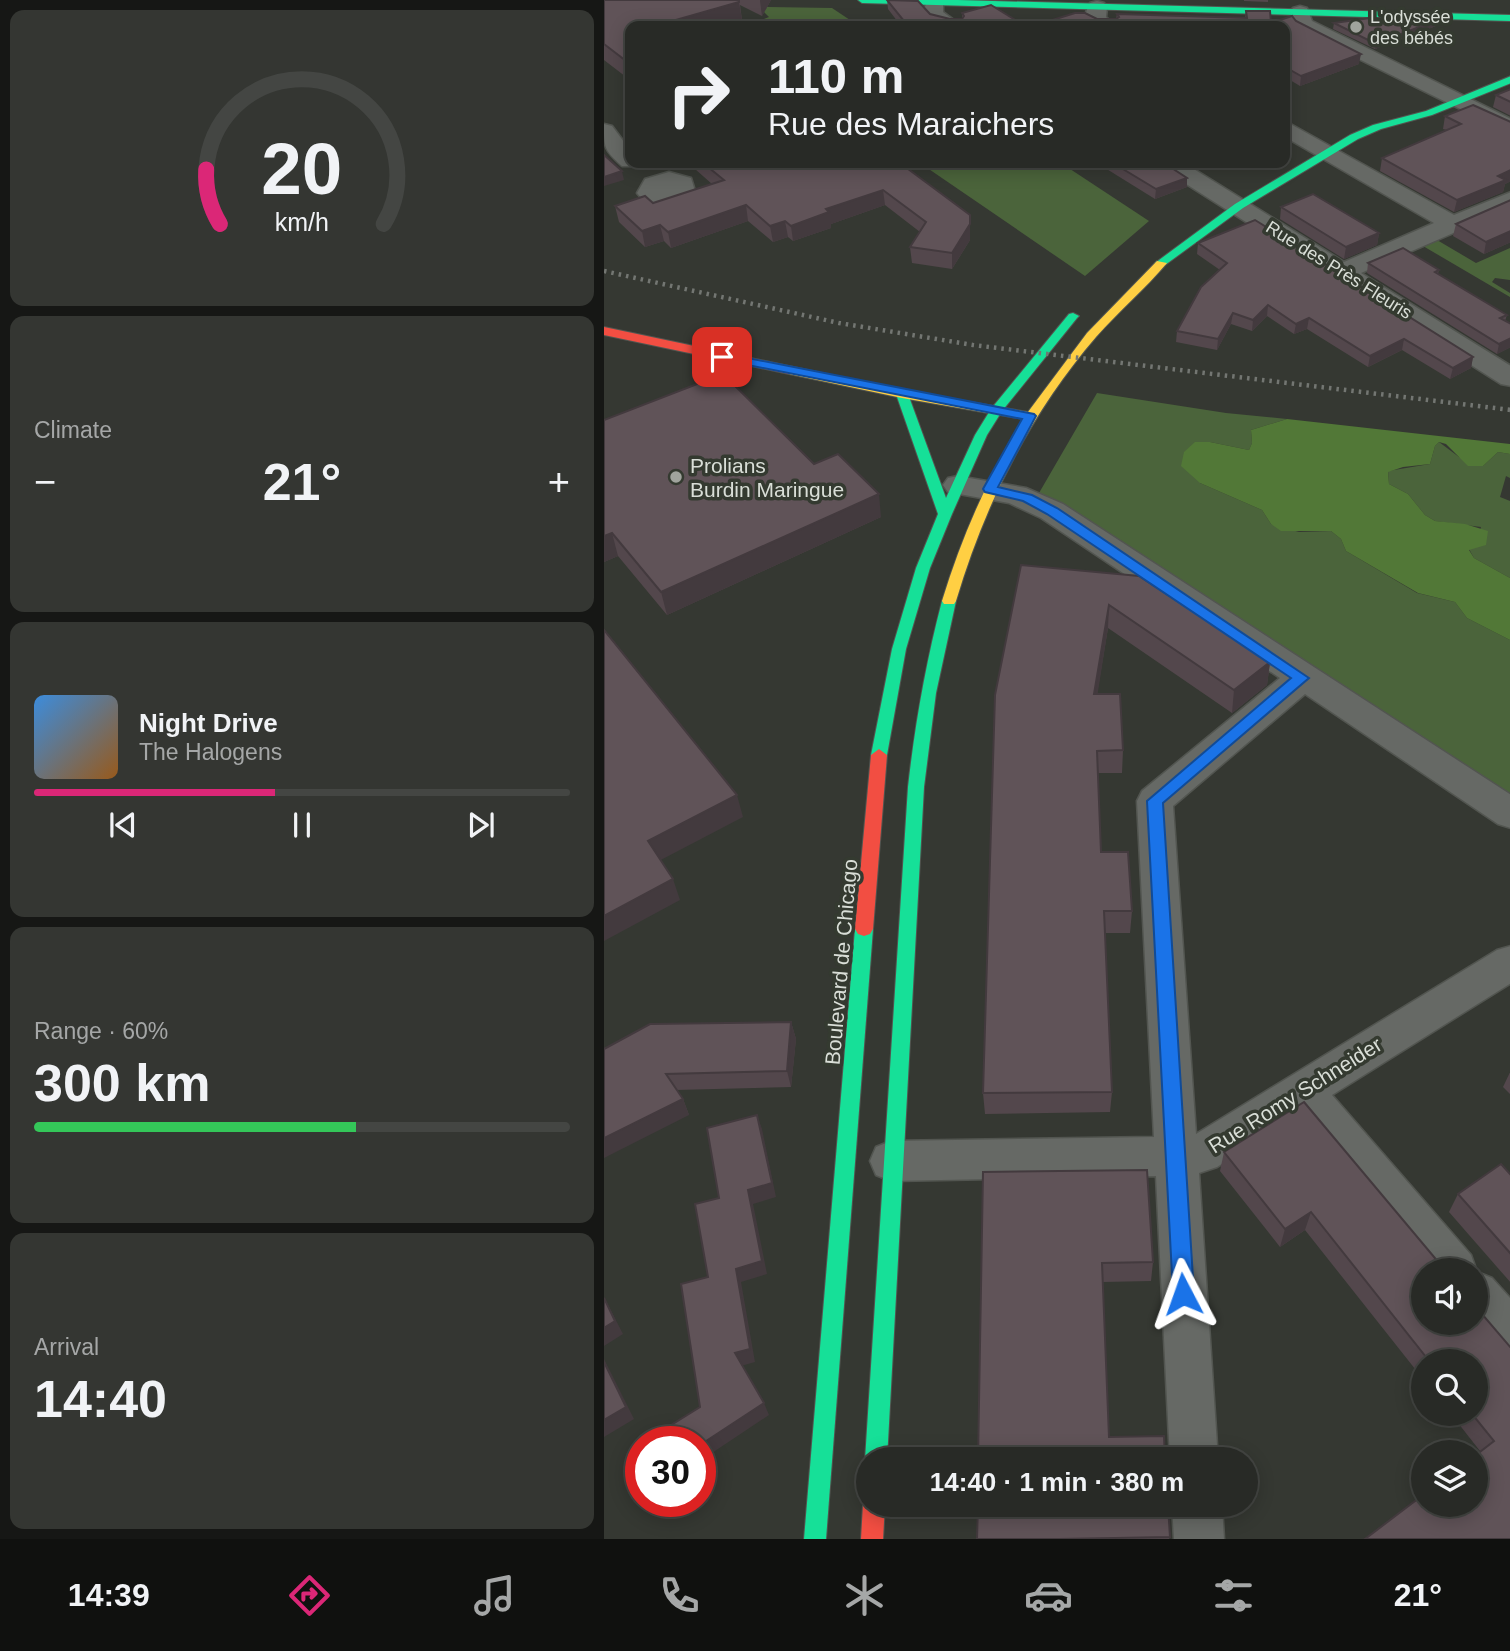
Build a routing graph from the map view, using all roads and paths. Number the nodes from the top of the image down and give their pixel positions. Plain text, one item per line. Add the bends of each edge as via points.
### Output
1 (862, 0) edge
2 (935, 3) junction
3 (1054, 3) edge
4 (1097, 7) junction
5 (1300, 12) junction
6 (1510, 18) edge
7 (944, 21) edge
8 (1099, 21) edge
9 (1510, 79) edge
10 (1434, 94) junction
11 (1510, 128) edge
12 (1290, 130) edge
13 (604, 131) edge
14 (1319, 142) junction
15 (625, 157) edge
16 (1290, 159) edge
17 (638, 168) edge
18 (1177, 168) edge
19 (1275, 168) edge
20 (655, 182) dead end
21 (1225, 197) junction
22 (1510, 199) edge
23 (1453, 224) junction
24 (1342, 272) junction
25 (1089, 301) dead end
26 (604, 331) edge
27 (1510, 377) edge
28 (902, 394) junction
29 (997, 409) junction
30 (1029, 416) junction
31 (958, 485) junction
32 (990, 489) junction
33 (945, 514) junction
34 (1302, 678) junction
35 (1510, 814) edge
36 (1510, 962) edge
37 (1303, 1092) junction
38 (1174, 1156) junction
39 (891, 1161) junction
40 (1446, 1258) edge
41 (1488, 1308) edge
42 (1510, 1335) edge
43 (877, 1447) edge
44 (1193, 1447) edge
45 (873, 1517) edge
46 (1198, 1517) edge
47 (815, 1539) edge
48 (872, 1539) edge
49 (1199, 1539) edge

1 - 2 main road
2 - 3 main road
2 - 7 street via 933,14
3 - 4 main road
4 - 5 main road
4 - 8 street
5 - 6 main road
5 - 10 street via 1303,24
9 - 10 main road
10 - 11 street
10 - 14 main road
10 - 14 main road via 1401,122
12 - 14 street
13 - 15 street
14 - 16 main road
14 - 23 street
17 - 20 street
18 - 21 street, Rue des Près Fleuris
19 - 21 main road
21 - 24 street, Rue des Près Fleuris
21 - 30 main road via 1095,329
22 - 23 street
23 - 24 street
24 - 27 street, Rue des Près Fleuris
25 - 29 main road, Boulevard de Chicago
26 - 28 main road
28 - 29 main road
28 - 33 main road
29 - 30 main road
29 - 31 main road, Boulevard de Chicago
30 - 32 main road
31 - 32 street
31 - 33 main road, Boulevard de Chicago
32 - 34 street via 1027,498 1052,511
32 - 39 main road via 956,576 938,640 923,724
33 - 47 main road, Boulevard de Chicago via 903,636 878,758
34 - 35 street
34 - 38 street via 1155,801
36 - 37 street, Rue Romy Schneider
37 - 38 street, Rue Romy Schneider via 1202,1153
37 - 40 street
38 - 39 street, Rue Romy Schneider
38 - 44 street
39 - 43 main road
41 - 42 street
45 - 48 main road
46 - 49 street

